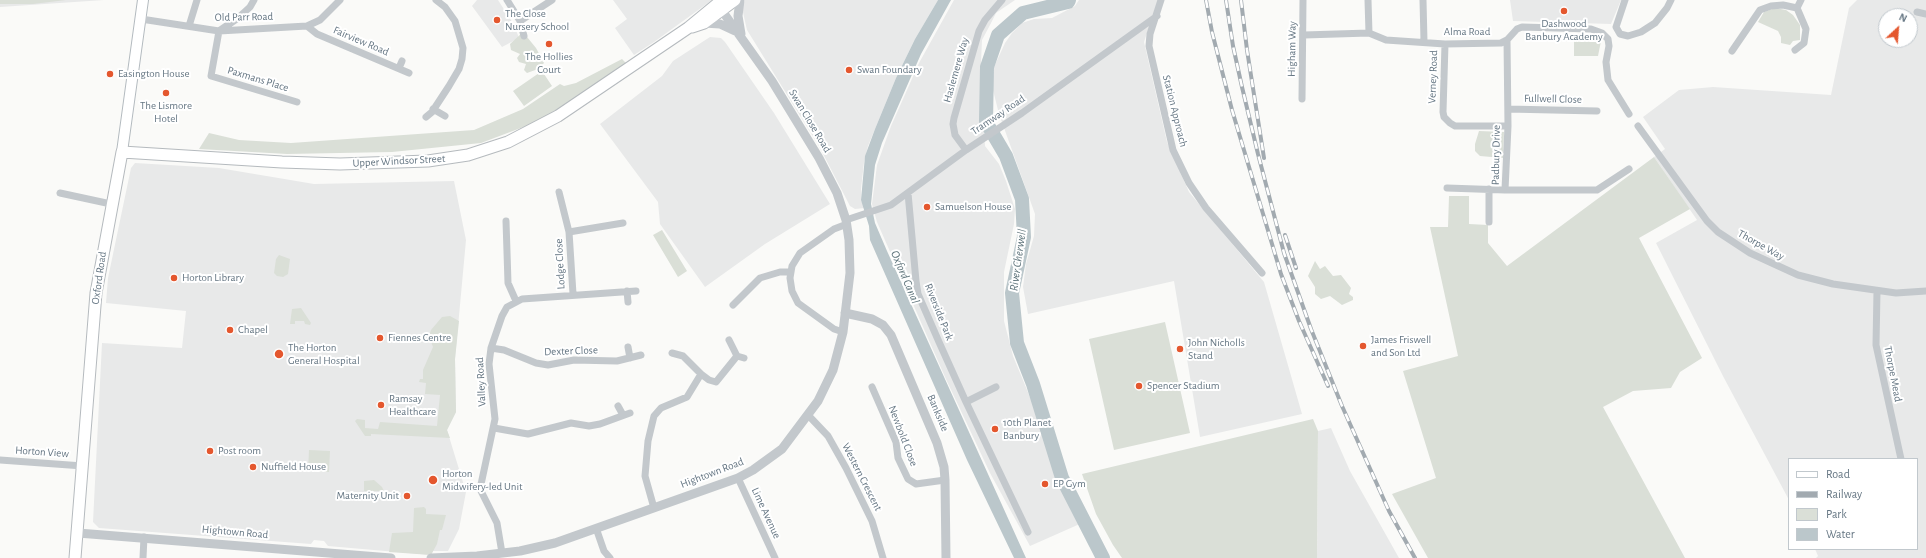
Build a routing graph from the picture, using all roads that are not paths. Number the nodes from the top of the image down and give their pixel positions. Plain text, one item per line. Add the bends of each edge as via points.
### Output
1 (143, 0) edge
2 (196, 0) edge
3 (254, 0) edge
4 (340, 0) edge
5 (436, 0) edge
6 (507, 0) edge
7 (552, 0) edge
8 (735, 0) edge
9 (740, 0) edge
10 (1002, 0) edge
11 (1161, 0) edge
12 (1303, 0) edge
13 (1368, 0) edge
14 (1423, 0) edge
15 (1625, 0) edge
16 (1671, 0) edge
17 (1801, 0) edge
18 (720, 4) edge
19 (1797, 8) junction
20 (1157, 16) junction
21 (141, 19) junction
22 (520, 21) junction
23 (704, 23) junction
24 (188, 26) junction
25 (307, 26) junction
26 (688, 28) junction
27 (219, 31) junction
28 (1369, 33) junction
29 (1304, 35) junction
30 (524, 36) dead end
31 (742, 39) junction
32 (1507, 40) junction
33 (1424, 41) junction
34 (1445, 44) junction
35 (1794, 50) dead end
36 (1732, 51) dead end
37 (402, 61) dead end
38 (399, 68) junction
39 (409, 73) dead end
40 (1302, 99) dead end
41 (297, 102) dead end
42 (433, 109) junction
43 (1508, 109) junction
44 (1597, 111) dead end
45 (1629, 114) dead end
46 (445, 116) dead end
47 (426, 117) dead end
48 (1508, 126) junction
49 (1638, 126) dead end
50 (966, 150) junction
51 (122, 152) junction
52 (1629, 169) dead end
53 (1447, 188) dead end
54 (1489, 189) junction
55 (1505, 190) junction
56 (559, 192) dead end
57 (60, 193) dead end
58 (908, 193) junction
59 (111, 204) junction
60 (506, 221) dead end
61 (846, 222) junction
62 (1489, 222) dead end
63 (623, 223) dead end
64 (569, 232) junction
65 (790, 272) junction
66 (1262, 273) dead end
67 (628, 291) junction
68 (636, 291) dead end
69 (1877, 291) junction
70 (1926, 291) edge
71 (573, 294) junction
72 (516, 301) junction
73 (628, 302) dead end
74 (733, 305) dead end
75 (846, 313) junction
76 (843, 332) junction
77 (729, 340) dead end
78 (491, 348) junction
79 (628, 348) dead end
80 (672, 353) dead end
81 (641, 355) dead end
82 (630, 358) junction
83 (701, 374) junction
84 (872, 387) dead end
85 (996, 387) dead end
86 (966, 402) junction
87 (618, 406) dead end
88 (808, 414) junction
89 (494, 428) junction
90 (1900, 458) edge
91 (0, 460) edge
92 (83, 466) junction
93 (738, 478) junction
94 (945, 480) junction
95 (654, 508) junction
96 (596, 528) junction
97 (1028, 532) dead end
98 (78, 533) junction
99 (144, 537) junction
100 (502, 553) junction
101 (370, 557) edge
102 (477, 557) edge
103 (75, 558) edge
104 (143, 558) edge
105 (391, 558) edge
106 (430, 558) edge
107 (610, 558) edge
108 (775, 558) edge
109 (883, 558) edge
110 (946, 558) edge

1 - 21 main road, Oxford Road
2 - 24 street
3 - 27 street via 238,18
4 - 25 street, Old Parr Road via 320,20
5 - 42 street via 455,21 463,48 460,69
6 - 22 street
7 - 22 street
8 - 18 main road, Upper Windsor Street
9 - 31 street, Swan Close Road via 738,16
10 - 50 street, Haslemere Way via 979,31 954,118 955,135
11 - 20 street, Station Approach
12 - 29 street, Higham Way
13 - 28 street
14 - 33 street
15 - 16 street via 1617,22 1617,31 1628,36 1649,28 1662,16
17 - 19 street
18 - 23 main road, Upper Windsor Street
18 - 26 main road, Upper Windsor Street
18 - 31 street, Swan Close Road
19 - 35 street via 1806,29 1804,43
19 - 36 street via 1783,5 1760,10
20 - 50 street, Tramway Road via 1001,128
20 - 66 street, Station Approach via 1150,34 1149,46 1173,150 1201,202
21 - 24 street, Old Parr Road
21 - 51 main road, Oxford Road
22 - 30 street
23 - 26 main road, Upper Windsor Street
23 - 31 street, Swan Close Road via 726,25 733,28
24 - 27 street, Old Parr Road
25 - 27 street, Old Parr Road
25 - 38 street, Fairview Road via 317,34
26 - 51 main road, Upper Windsor Street via 542,126 508,142 468,155 428,162 340,164
27 - 41 street, Paxmans Place via 211,76
28 - 29 street
28 - 33 street, Alma Road via 1386,40
29 - 40 street, Higham Way
31 - 61 street, Swan Close Road via 772,81 819,158 837,193
32 - 34 street, Alma Road via 1501,43
32 - 43 street, Padbury Drive
32 - 45 street, Alma Road via 1522,27 1579,28 1602,33 1608,39 1609,46 1606,62 1608,80
33 - 34 street, Alma Road
34 - 48 street, Verney Road via 1444,117 1455,126
37 - 38 street
38 - 39 street, Fairview Road
42 - 46 street
42 - 47 street
43 - 44 street, Fullwell Close
43 - 48 street, Padbury Drive
48 - 55 street, Padbury Drive
49 - 69 street, Thorpe Way via 1696,209 1718,232 1733,243 1767,262 1804,277
50 - 58 street, Tramway Road
51 - 59 main road, Oxford Road
52 - 55 street, Padbury Drive via 1596,190
53 - 54 street
54 - 55 street
54 - 62 street
56 - 64 street, Lodge Close
57 - 59 street
58 - 61 street, Tramway Road via 891,205
58 - 86 street, Riverside Park via 918,294
59 - 92 main road, Oxford Road via 96,293
60 - 72 street via 508,279
61 - 65 street, Tramway Road via 804,249 794,261
61 - 75 street, Hightown Road via 850,273
63 - 64 street, Lodge Close
64 - 71 street, Lodge Close
65 - 74 street via 760,278
65 - 76 street via 792,291 798,303 834,329
67 - 68 street
67 - 71 street
67 - 73 street
69 - 70 street, Thorpe Way
69 - 90 street, Thorpe Mead via 1876,345
71 - 72 street
72 - 78 street, Valley Road via 507,307 502,316
75 - 76 street, Hightown Road
75 - 94 street, Bankside via 872,318 891,335 937,443
76 - 88 street, Hightown Road via 833,370
77 - 83 street via 741,357 716,382
78 - 82 street, Dexter Close via 548,365 574,360 617,361
78 - 89 street, Valley Road via 489,364
79 - 82 street
80 - 83 street via 683,356
81 - 82 street, Dexter Close
83 - 95 street via 687,397 661,408 654,416 648,441 645,476
84 - 94 street, Newbold Close via 896,442 898,458 908,479 916,484
85 - 86 street
86 - 97 street, Riverside Park
87 - 89 street via 627,414 600,424 588,426 571,423 528,434
88 - 93 street, Hightown Road via 782,449
88 - 109 street, Western Crescent via 828,436 846,468 872,521
89 - 100 street, Valley Road via 480,489 497,523
91 - 92 street, Horton View
92 - 98 main road, Oxford Road
93 - 95 street, Hightown Road
93 - 108 street, Lime Avenue
94 - 110 street, Bankside
95 - 96 street, Hightown Road
96 - 100 street, Hightown Road via 555,543
96 - 107 street via 604,551
98 - 99 street, Hightown Road
98 - 103 main road, Oxford Road
99 - 101 street, Hightown Road
99 - 104 street
100 - 102 street, Hightown Road
101 - 105 street, Hightown Road
102 - 106 street, Hightown Road

